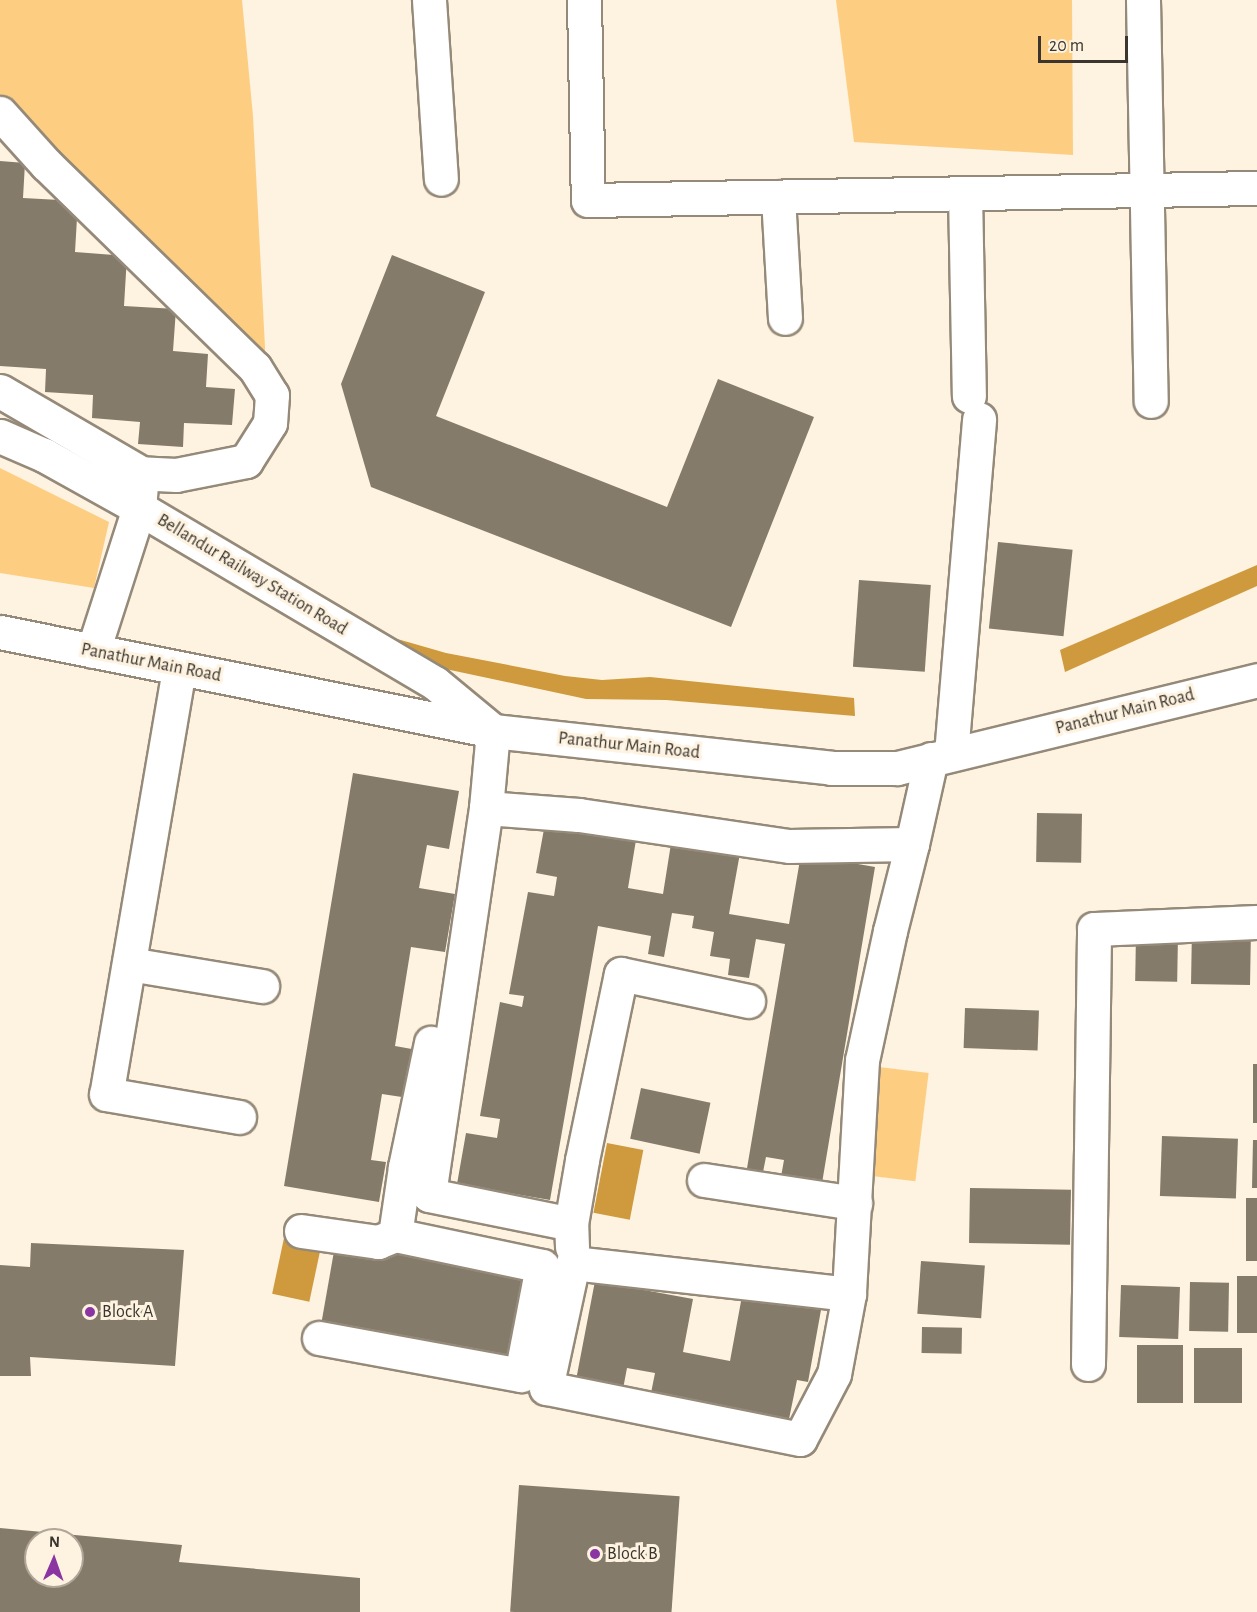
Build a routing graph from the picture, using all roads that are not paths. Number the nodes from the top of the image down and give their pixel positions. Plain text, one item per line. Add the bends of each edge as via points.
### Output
1 (429, 0) edge
2 (584, 0) edge
3 (1143, 0) edge
4 (0, 113) edge
5 (441, 179) dead end
6 (1257, 188) edge
7 (1147, 190) junction
8 (965, 193) junction
9 (778, 197) junction
10 (785, 318) dead end
11 (0, 391) edge
12 (1150, 401) dead end
13 (0, 436) edge
14 (141, 473) junction
15 (134, 522) junction
16 (0, 632) edge
17 (93, 651) junction
18 (179, 669) junction
19 (1257, 680) edge
20 (486, 729) junction
21 (941, 757) junction
22 (486, 808) junction
23 (912, 844) junction
24 (1257, 922) edge
25 (129, 964) junction
26 (262, 986) dead end
27 (748, 1000) dead end
28 (239, 1117) dead end
29 (704, 1180) dead end
30 (855, 1203) junction
31 (571, 1224) junction
32 (301, 1231) dead end
33 (396, 1235) junction
34 (573, 1263) junction
35 (849, 1294) junction
36 (319, 1338) dead end
37 (1088, 1364) dead end

1 - 5 street
2 - 9 street via 588,200
3 - 7 street
4 - 14 street via 46,164 255,368 272,395 270,423 246,461 176,475
6 - 7 street
7 - 8 street
7 - 12 street
8 - 9 street
8 - 21 street via 974,407
9 - 10 street
11 - 14 street
13 - 15 street, Bellandur Railway Station Road via 44,455
14 - 15 street
15 - 17 street
15 - 20 street, Bellandur Railway Station Road via 435,683
16 - 17 street, Panathur Main Road
17 - 18 street, Panathur Main Road
18 - 20 street, Panathur Main Road
18 - 25 street
19 - 21 street, Panathur Main Road
20 - 21 street, Panathur Main Road via 831,768 897,768
20 - 22 street
20 - 33 street via 454,935 405,1167
21 - 23 street
22 - 23 street via 579,815 789,846
22 - 31 street via 429,1195
23 - 30 street via 862,1059
24 - 37 street via 1094,929
25 - 26 street
25 - 28 street via 106,1094
27 - 31 street via 621,974
29 - 30 street
30 - 35 street
31 - 34 street
32 - 33 street via 378,1242
33 - 36 street via 542,1266 521,1375
34 - 35 street
34 - 35 street via 546,1388 800,1439 834,1374

